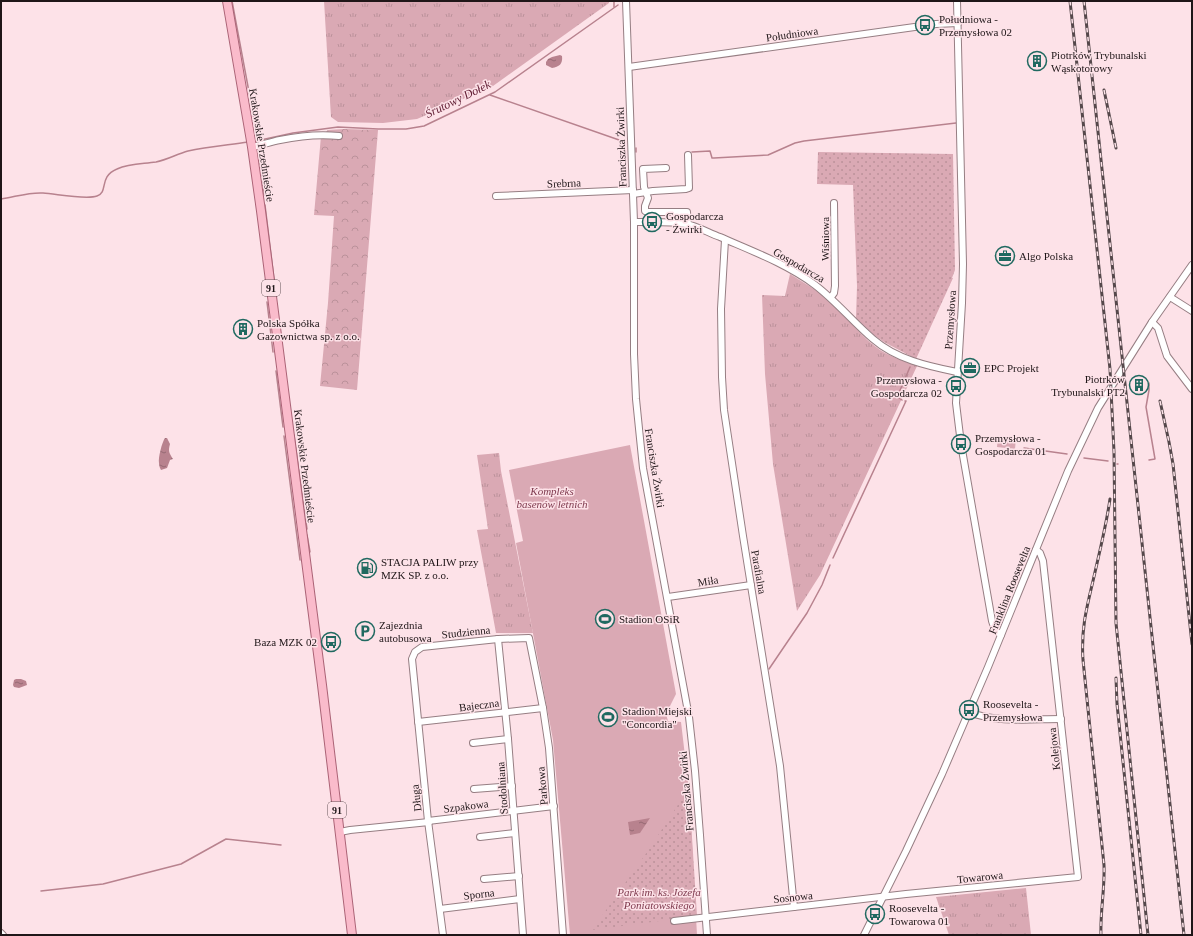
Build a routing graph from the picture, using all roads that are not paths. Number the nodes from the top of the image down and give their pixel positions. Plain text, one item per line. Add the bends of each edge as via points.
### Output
1 (227, 1) edge
2 (626, 1) edge
3 (957, 1) edge
4 (958, 23) junction
5 (629, 67) junction
6 (339, 136) dead end
7 (252, 147) junction
8 (688, 155) dead end
9 (666, 168) dead end
10 (633, 192) junction
11 (646, 192) junction
12 (496, 196) dead end
13 (834, 203) dead end
14 (634, 222) junction
15 (688, 224) junction
16 (725, 240) junction
17 (1192, 265) edge
18 (831, 297) junction
19 (1170, 297) junction
20 (1192, 312) edge
21 (1152, 322) junction
22 (957, 372) junction
23 (1192, 389) edge
24 (1036, 550) junction
25 (751, 585) junction
26 (668, 597) junction
27 (1001, 635) junction
28 (529, 638) joint
29 (498, 639) junction
30 (412, 659) joint
31 (543, 708) junction
32 (506, 712) junction
33 (968, 712) junction
34 (1061, 719) junction
35 (418, 722) junction
36 (508, 739) junction
37 (473, 743) dead end
38 (512, 786) junction
39 (474, 789) dead end
40 (554, 806) junction
41 (513, 811) junction
42 (429, 822) junction
43 (340, 832) junction
44 (515, 834) junction
45 (480, 838) dead end
46 (519, 876) junction
47 (1078, 877) joint
48 (484, 879) dead end
49 (883, 897) junction
50 (520, 899) junction
51 (794, 907) junction
52 (440, 909) junction
53 (705, 917) junction
54 (674, 921) dead end
55 (352, 935) edge
56 (443, 935) edge
57 (523, 935) edge
58 (563, 935) edge
59 (706, 935) edge
60 (864, 935) edge

1 - 7 main road, Krakowskie Przedmieście / 91
2 - 5 street, Franciszka Żwirki
3 - 4 street, Przemysłowa
4 - 5 street, Południowa
4 - 22 street, Przemysłowa via 963,264
5 - 10 street, Franciszka Żwirki
6 - 7 street via 303,136
7 - 43 main road, Krakowskie Przedmieście / 91
8 - 11 street, Srebrna via 689,188
9 - 11 street via 643,169
10 - 11 street, Srebrna
10 - 12 street, Srebrna
10 - 14 street, Franciszka Żwirki
11 - 15 street via 646,211 687,212
13 - 18 street, Wiśniowa via 835,286
14 - 15 street, Gospodarcza
14 - 26 street, Franciszka Żwirki via 636,399 643,468
15 - 16 street, Gospodarcza
16 - 18 street, Gospodarcza via 792,270
16 - 25 street, Parafialna via 721,309 724,410
17 - 19 street, Franklina Roosevelta
18 - 22 street, Gospodarcza via 873,339 891,352 921,364
19 - 20 street
19 - 21 street, Franklina Roosevelta
21 - 23 street via 1158,328 1167,356
21 - 24 street, Franklina Roosevelta via 1098,408 1068,470
22 - 27 street, Przemysłowa via 956,403 962,444 992,621 995,630
24 - 27 street, Franklina Roosevelta
24 - 34 street, Kolejowa via 1043,560
25 - 26 street, Miła
25 - 51 street, Parafialna via 780,767
26 - 53 street, Franciszka Żwirki via 689,717 700,827
27 - 33 street, Franklina Roosevelta
28 - 29 street, Studzienna
28 - 31 street, Parkowa
29 - 30 street, Studzienna via 422,647 415,652
29 - 32 street, Stodolniana
30 - 35 street, Długa
31 - 32 street, Bajeczna
31 - 40 street, Parkowa
32 - 35 street, Bajeczna
32 - 36 street, Stodolniana
33 - 34 street via 995,719
33 - 49 street, Franklina Roosevelta via 942,774
34 - 47 street, Kolejowa
35 - 42 street, Długa
36 - 37 street
36 - 38 street, Stodolniana
38 - 39 street
38 - 41 street, Stodolniana
40 - 41 street, Szpakowa
40 - 58 street, Parkowa
41 - 42 street, Szpakowa
41 - 44 street, Stodolniana
42 - 43 street, Szpakowa
42 - 52 street, Długa
43 - 55 main road, Krakowskie Przedmieście / 91
44 - 45 street
44 - 46 street, Stodolniana
46 - 48 street
46 - 50 street, Stodolniana
47 - 49 street, Towarowa
49 - 51 street, Sosnowa
49 - 60 street, Franklina Roosevelta
50 - 52 street, Sporna
50 - 57 street, Stodolniana
51 - 53 street, Sosnowa
52 - 56 street, Długa
53 - 54 street, Sosnowa
53 - 59 street, Franciszka Żwirki

